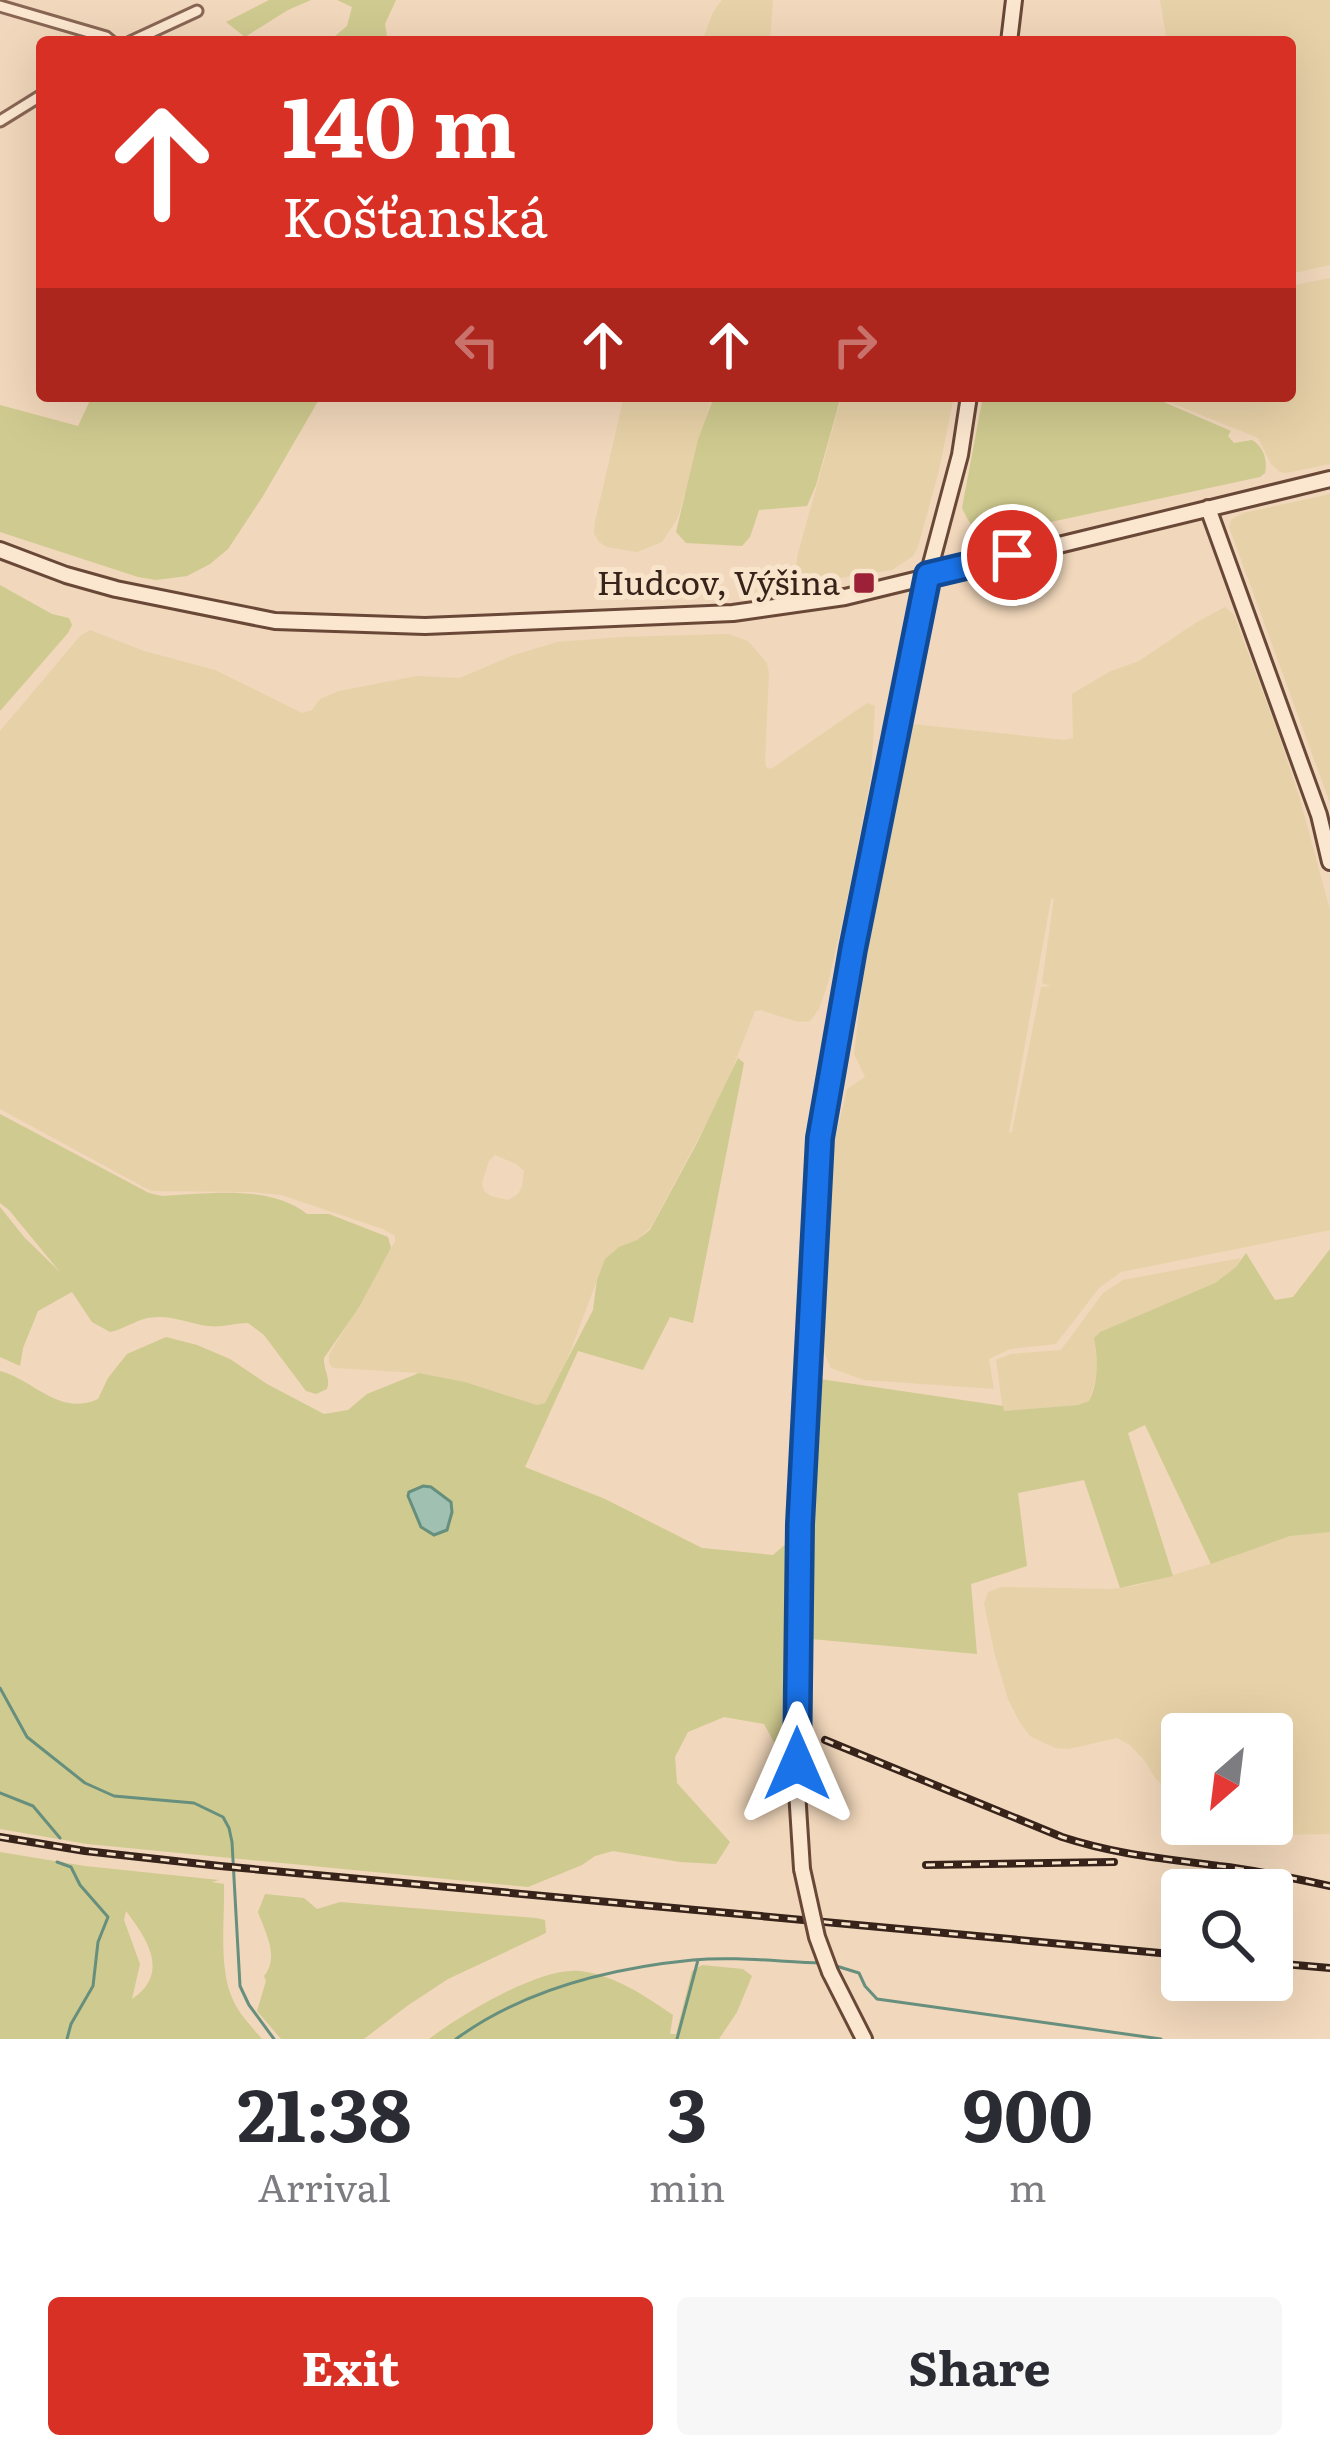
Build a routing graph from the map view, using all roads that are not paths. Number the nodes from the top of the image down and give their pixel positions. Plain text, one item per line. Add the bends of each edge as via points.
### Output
1 (1014, 0) edge
2 (0, 6) edge
3 (197, 11) dead end
4 (103, 36) edge
5 (143, 36) edge
6 (1010, 36) edge
7 (36, 98) edge
8 (0, 104) edge
9 (11, 113) junction
10 (0, 121) edge
11 (968, 402) edge
12 (1330, 479) edge
13 (1208, 508) junction
14 (0, 550) edge
15 (928, 575) junction
16 (1330, 862) edge
17 (864, 2039) edge

1 - 6 street
2 - 4 street
3 - 5 street
7 - 9 street
8 - 9 street
9 - 10 street
11 - 15 street
12 - 13 street
13 - 15 street
13 - 16 street
14 - 15 street via 116,590 290,623 461,625 752,611
15 - 17 street, bridge via 820,1138 799,1562 802,1869 830,1972

